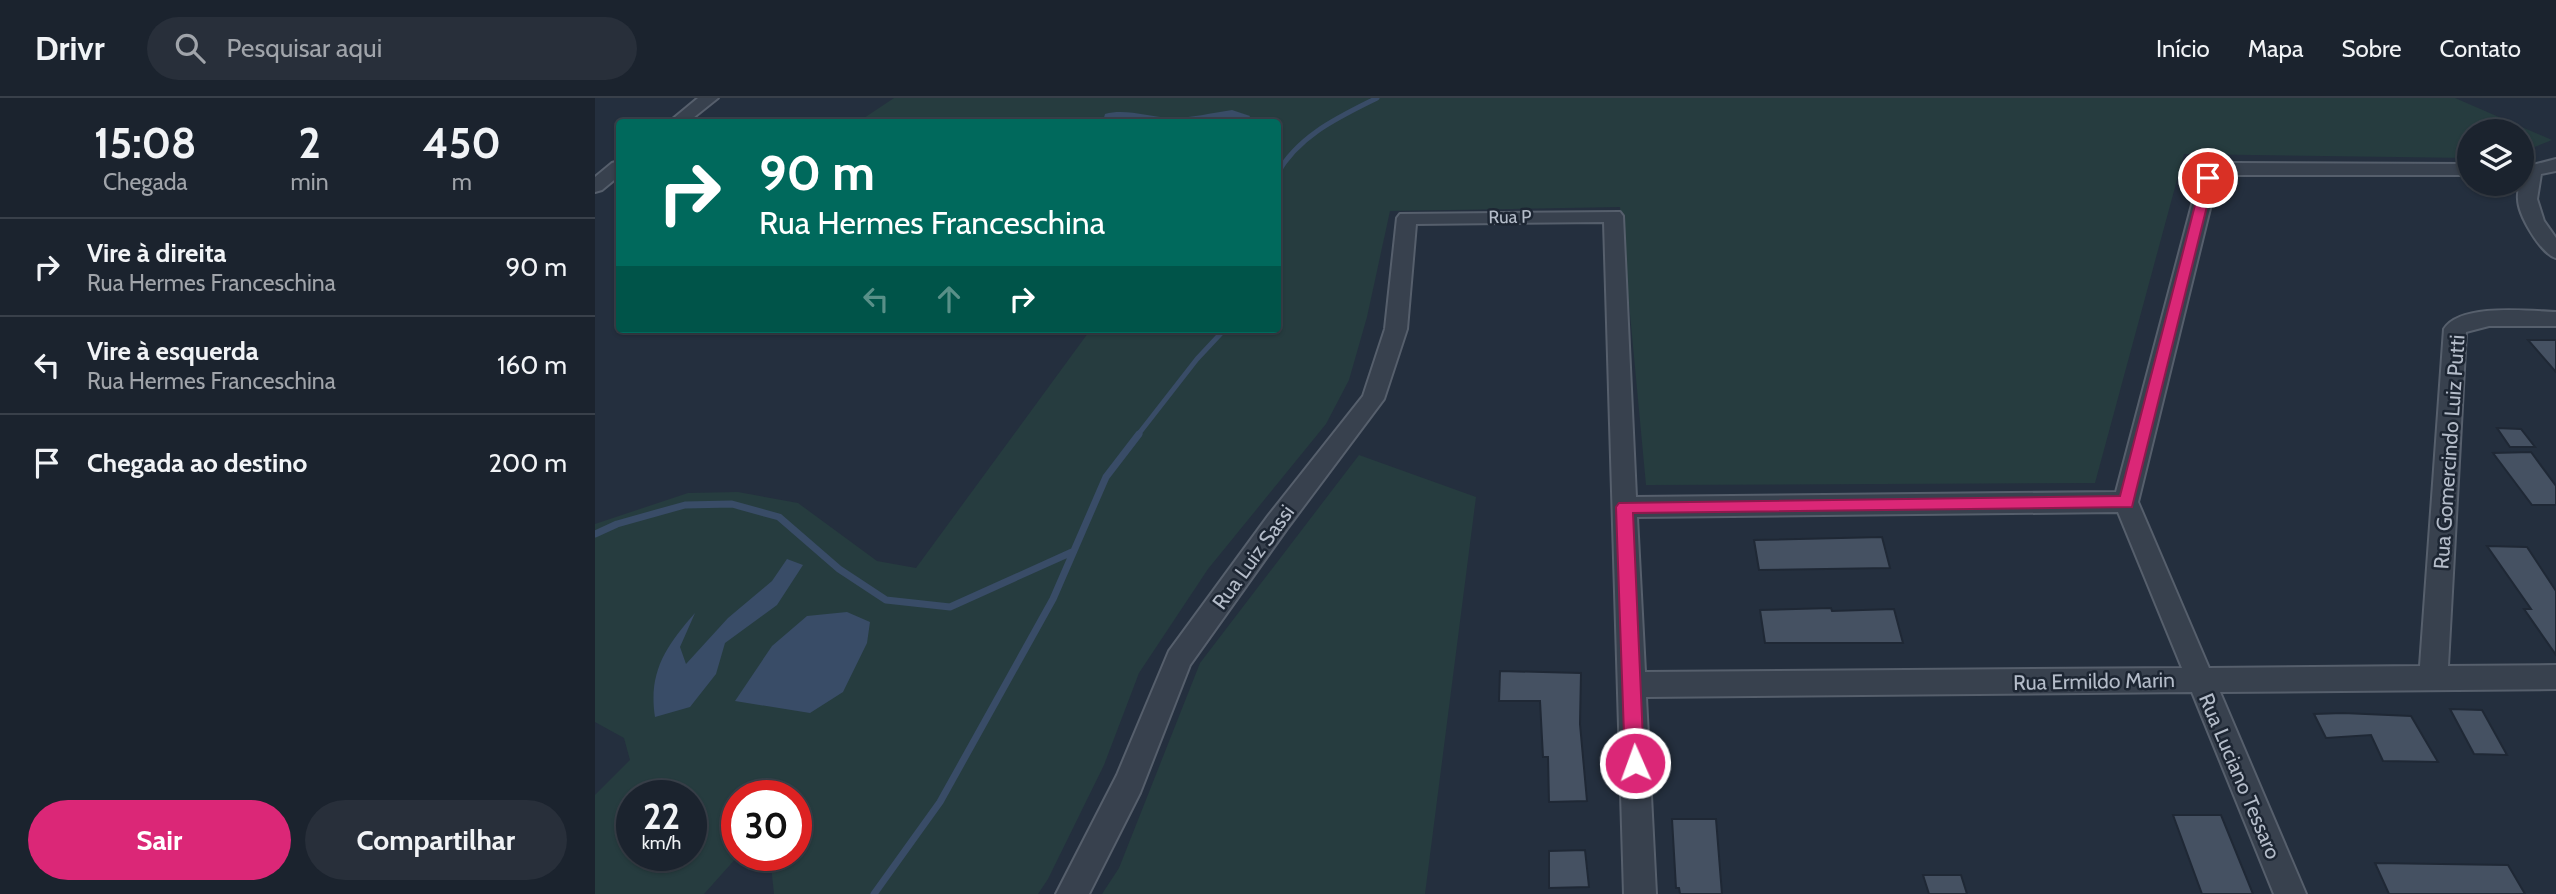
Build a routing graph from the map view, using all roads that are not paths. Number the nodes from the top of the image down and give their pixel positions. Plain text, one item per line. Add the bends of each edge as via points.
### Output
1 (709, 98) edge
2 (681, 119) edge
3 (2556, 165) edge
4 (616, 169) edge
5 (2457, 170) edge
6 (2534, 170) edge
7 (595, 186) edge
8 (2527, 196) edge
9 (1407, 218) joint
10 (2556, 252) edge
11 (2556, 319) edge
12 (2126, 502) junction
13 (1624, 507) junction
14 (2556, 677) edge
15 (2433, 678) junction
16 (2200, 680) junction
17 (1632, 685) junction
18 (1072, 894) edge
19 (1640, 894) edge
20 (2290, 894) edge

1 - 2 street
3 - 6 street
4 - 7 street
5 - 12 street via 2234,169 2216,171 2208,178
8 - 10 street via 2535,222
9 - 13 street, Rua P via 1613,216
9 - 18 street, Rua Luiz Sassi via 1396,329 1373,399 1179,659 1129,783
11 - 15 street, Rua Gomercindo Luiz Putti via 2479,319 2455,329
12 - 13 street
12 - 16 street, Rua Luciano Tessaro
13 - 17 street
14 - 15 street, Rua Ermildo Marin
15 - 16 street, Rua Ermildo Marin
16 - 17 street, Rua Ermildo Marin
16 - 20 street, Rua Luciano Tessaro
17 - 19 street

